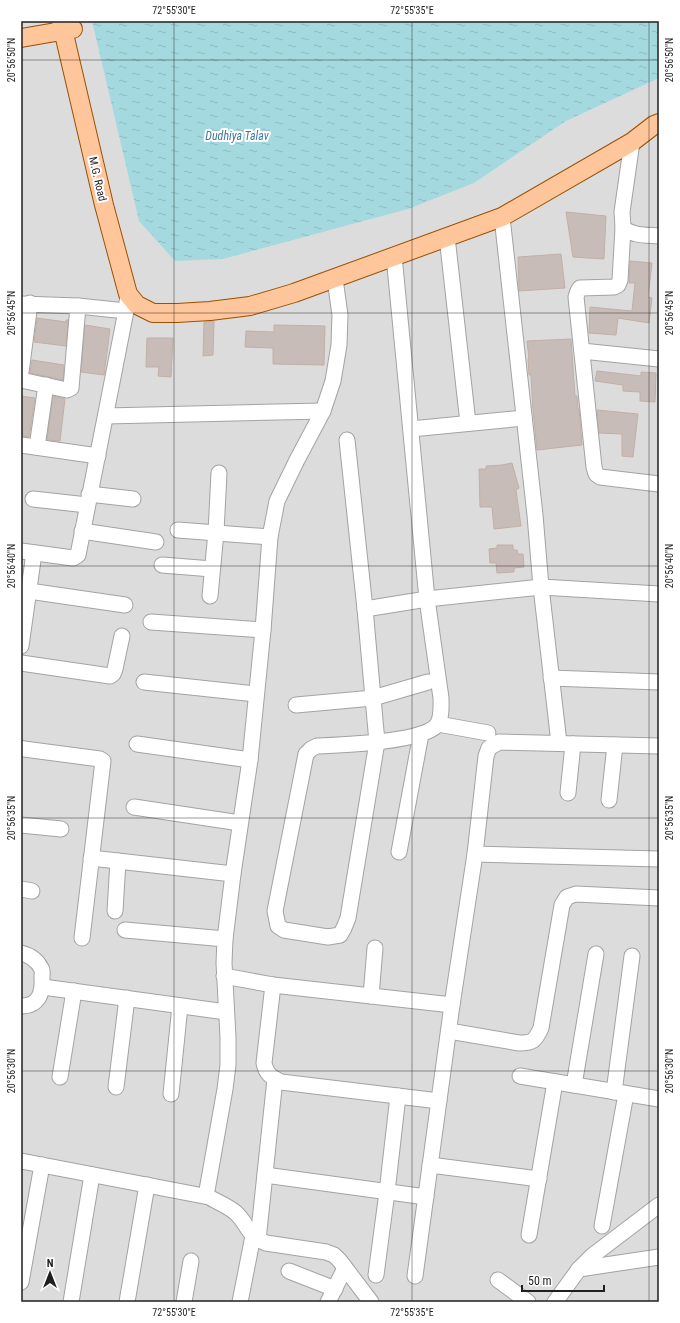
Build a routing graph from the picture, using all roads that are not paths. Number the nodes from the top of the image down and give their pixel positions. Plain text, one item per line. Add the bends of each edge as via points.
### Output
1 (67, 26) edge
2 (21, 38) edge
3 (659, 123) edge
4 (632, 142) junction
5 (502, 217) junction
6 (623, 228) junction
7 (659, 236) edge
8 (447, 237) junction
9 (394, 256) junction
10 (335, 279) junction
11 (127, 302) junction
12 (26, 304) edge
13 (78, 306) junction
14 (165, 313) junction
15 (582, 351) junction
16 (659, 359) edge
17 (21, 372) edge
18 (21, 380) edge
19 (46, 385) junction
20 (323, 411) junction
21 (106, 416) junction
22 (524, 418) junction
23 (468, 424) junction
24 (411, 428) junction
25 (347, 440) dead end
26 (21, 445) edge
27 (37, 447) junction
28 (98, 456) junction
29 (219, 473) dead end
30 (659, 484) edge
31 (33, 499) dead end
32 (88, 499) junction
33 (133, 499) dead end
34 (178, 530) dead end
35 (82, 531) junction
36 (216, 532) junction
37 (270, 537) junction
38 (156, 542) dead end
39 (27, 552) edge
40 (162, 565) dead end
41 (212, 569) junction
42 (541, 587) junction
43 (29, 591) junction
44 (659, 594) edge
45 (210, 596) dead end
46 (427, 599) junction
47 (125, 605) dead end
48 (365, 609) junction
49 (23, 617) edge
50 (152, 622) dead end
51 (263, 630) junction
52 (122, 636) dead end
53 (21, 646) edge
54 (21, 663) edge
55 (551, 678) junction
56 (144, 682) dead end
57 (428, 682) dead end
58 (659, 682) edge
59 (256, 694) junction
60 (373, 698) junction
61 (296, 705) dead end
62 (438, 724) junction
63 (488, 733) dead end
64 (420, 734) junction
65 (378, 742) junction
66 (137, 744) dead end
67 (566, 744) junction
68 (616, 745) junction
69 (659, 746) edge
70 (21, 748) edge
71 (250, 760) junction
72 (568, 793) dead end
73 (609, 800) dead end
74 (134, 807) dead end
75 (240, 823) junction
76 (21, 825) edge
77 (61, 829) dead end
78 (399, 852) dead end
79 (475, 854) junction
80 (92, 858) junction
81 (659, 859) edge
82 (118, 861) junction
83 (233, 874) junction
84 (659, 898) edge
85 (115, 911) dead end
86 (125, 930) dead end
87 (82, 938) dead end
88 (225, 939) junction
89 (375, 948) dead end
90 (21, 953) edge
91 (596, 954) dead end
92 (632, 956) dead end
93 (224, 976) junction
94 (273, 985) junction
95 (43, 987) junction
96 (74, 991) junction
97 (371, 996) junction
98 (127, 998) junction
99 (452, 1005) junction
100 (21, 1006) edge
101 (180, 1006) junction
102 (226, 1012) junction
103 (449, 1031) junction
104 (520, 1076) dead end
105 (60, 1077) dead end
106 (276, 1079) junction
107 (555, 1082) junction
108 (574, 1085) junction
109 (116, 1087) dead end
110 (620, 1093) junction
111 (171, 1094) dead end
112 (398, 1096) junction
113 (659, 1099) edge
114 (439, 1101) junction
115 (21, 1161) edge
116 (42, 1165) junction
117 (430, 1165) junction
118 (92, 1175) junction
119 (265, 1175) junction
120 (539, 1178) junction
121 (147, 1185) junction
122 (387, 1192) junction
123 (206, 1196) junction
124 (426, 1197) junction
125 (659, 1206) edge
126 (602, 1226) dead end
127 (529, 1235) dead end
128 (255, 1238) junction
129 (659, 1257) edge
130 (191, 1261) dead end
131 (345, 1268) junction
132 (579, 1269) junction
133 (289, 1270) dead end
134 (376, 1274) dead end
135 (415, 1276) dead end
136 (498, 1280) dead end
137 (21, 1282) edge
138 (332, 1295) edge
139 (70, 1302) edge
140 (127, 1302) edge
141 (184, 1302) edge
142 (240, 1302) edge
143 (370, 1302) edge
144 (528, 1302) edge
145 (555, 1302) edge

1 - 2 main road
1 - 11 main road, M.G. Road
1 - 14 main road via 95,119 131,277 137,292
3 - 4 main road
4 - 5 main road
4 - 6 street via 622,212
5 - 8 main road
5 - 22 street
6 - 7 street via 636,234
6 - 15 street via 618,285 584,287 578,291 576,297
8 - 9 main road
8 - 23 street
9 - 10 main road
9 - 24 street
10 - 14 main road via 250,306
10 - 20 street via 340,315 339,345 333,381
11 - 13 street
11 - 14 main road via 153,312
11 - 21 street
12 - 13 street
12 - 17 street
13 - 19 street via 71,388 67,390
15 - 16 street
15 - 30 street via 596,474 600,478
18 - 19 street
19 - 27 street
20 - 21 street
20 - 37 street via 277,501
21 - 28 street
22 - 23 street
22 - 42 street
23 - 24 street
24 - 46 street
25 - 48 street
26 - 27 street
27 - 28 street
28 - 32 street
29 - 36 street
31 - 32 street
32 - 33 street
32 - 35 street
34 - 36 street
35 - 38 street
35 - 39 street via 78,556 73,558
36 - 37 street
36 - 41 street
37 - 51 street
39 - 43 street
40 - 41 street
41 - 45 street
42 - 44 street
42 - 46 street
42 - 55 street
43 - 47 street
43 - 49 street
46 - 48 street
46 - 62 street via 441,698
48 - 60 street
49 - 53 street
50 - 51 street
51 - 59 street
52 - 54 street via 115,669 110,676
55 - 58 street
55 - 67 street
56 - 59 street
57 - 60 street
59 - 71 street
60 - 61 street
60 - 65 street
62 - 63 street
62 - 64 street
64 - 65 street
64 - 78 street
65 - 65 street via 317,746 306,754 276,911 278,926 284,930 328,937 340,935 344,928 348,918
66 - 71 street
67 - 68 street
67 - 72 street
67 - 79 street via 499,742 489,748
68 - 69 street
68 - 73 street
70 - 80 street via 103,761
71 - 75 street
74 - 75 street
75 - 83 street
76 - 77 street
79 - 81 street
79 - 99 street
80 - 82 street
80 - 87 street
82 - 83 street
82 - 85 street
83 - 88 street
84 - 103 street via 576,894 567,897 562,905 541,1028 533,1041 519,1043
86 - 88 street
88 - 93 street
89 - 97 street
90 - 95 street via 37,961 42,969
91 - 108 street
92 - 110 street
93 - 94 street
93 - 102 street
94 - 97 street
94 - 106 street via 264,1063 271,1078
95 - 96 street
95 - 100 street via 36,1001 28,1006
96 - 98 street
96 - 105 street
97 - 99 street
98 - 101 street
98 - 109 street
99 - 103 street
101 - 102 street
101 - 111 street
102 - 123 street via 228,1065
103 - 114 street
104 - 107 street
106 - 112 street via 281,1082
106 - 119 street
107 - 108 street
107 - 120 street
108 - 110 street
110 - 113 street
110 - 126 street
112 - 114 street
112 - 122 street
114 - 117 street
115 - 116 street
116 - 118 street
116 - 137 street
117 - 120 street
117 - 124 street
118 - 121 street
118 - 139 street
119 - 122 street
119 - 128 street
120 - 127 street
121 - 123 street
121 - 140 street
122 - 124 street
122 - 134 street
123 - 128 street via 236,1212
124 - 135 street
125 - 132 street via 592,1256
128 - 131 street via 266,1243 326,1252 334,1255
128 - 142 street
129 - 132 street
130 - 141 street
131 - 138 street
131 - 143 street
132 - 145 street
133 - 138 street
136 - 144 street

